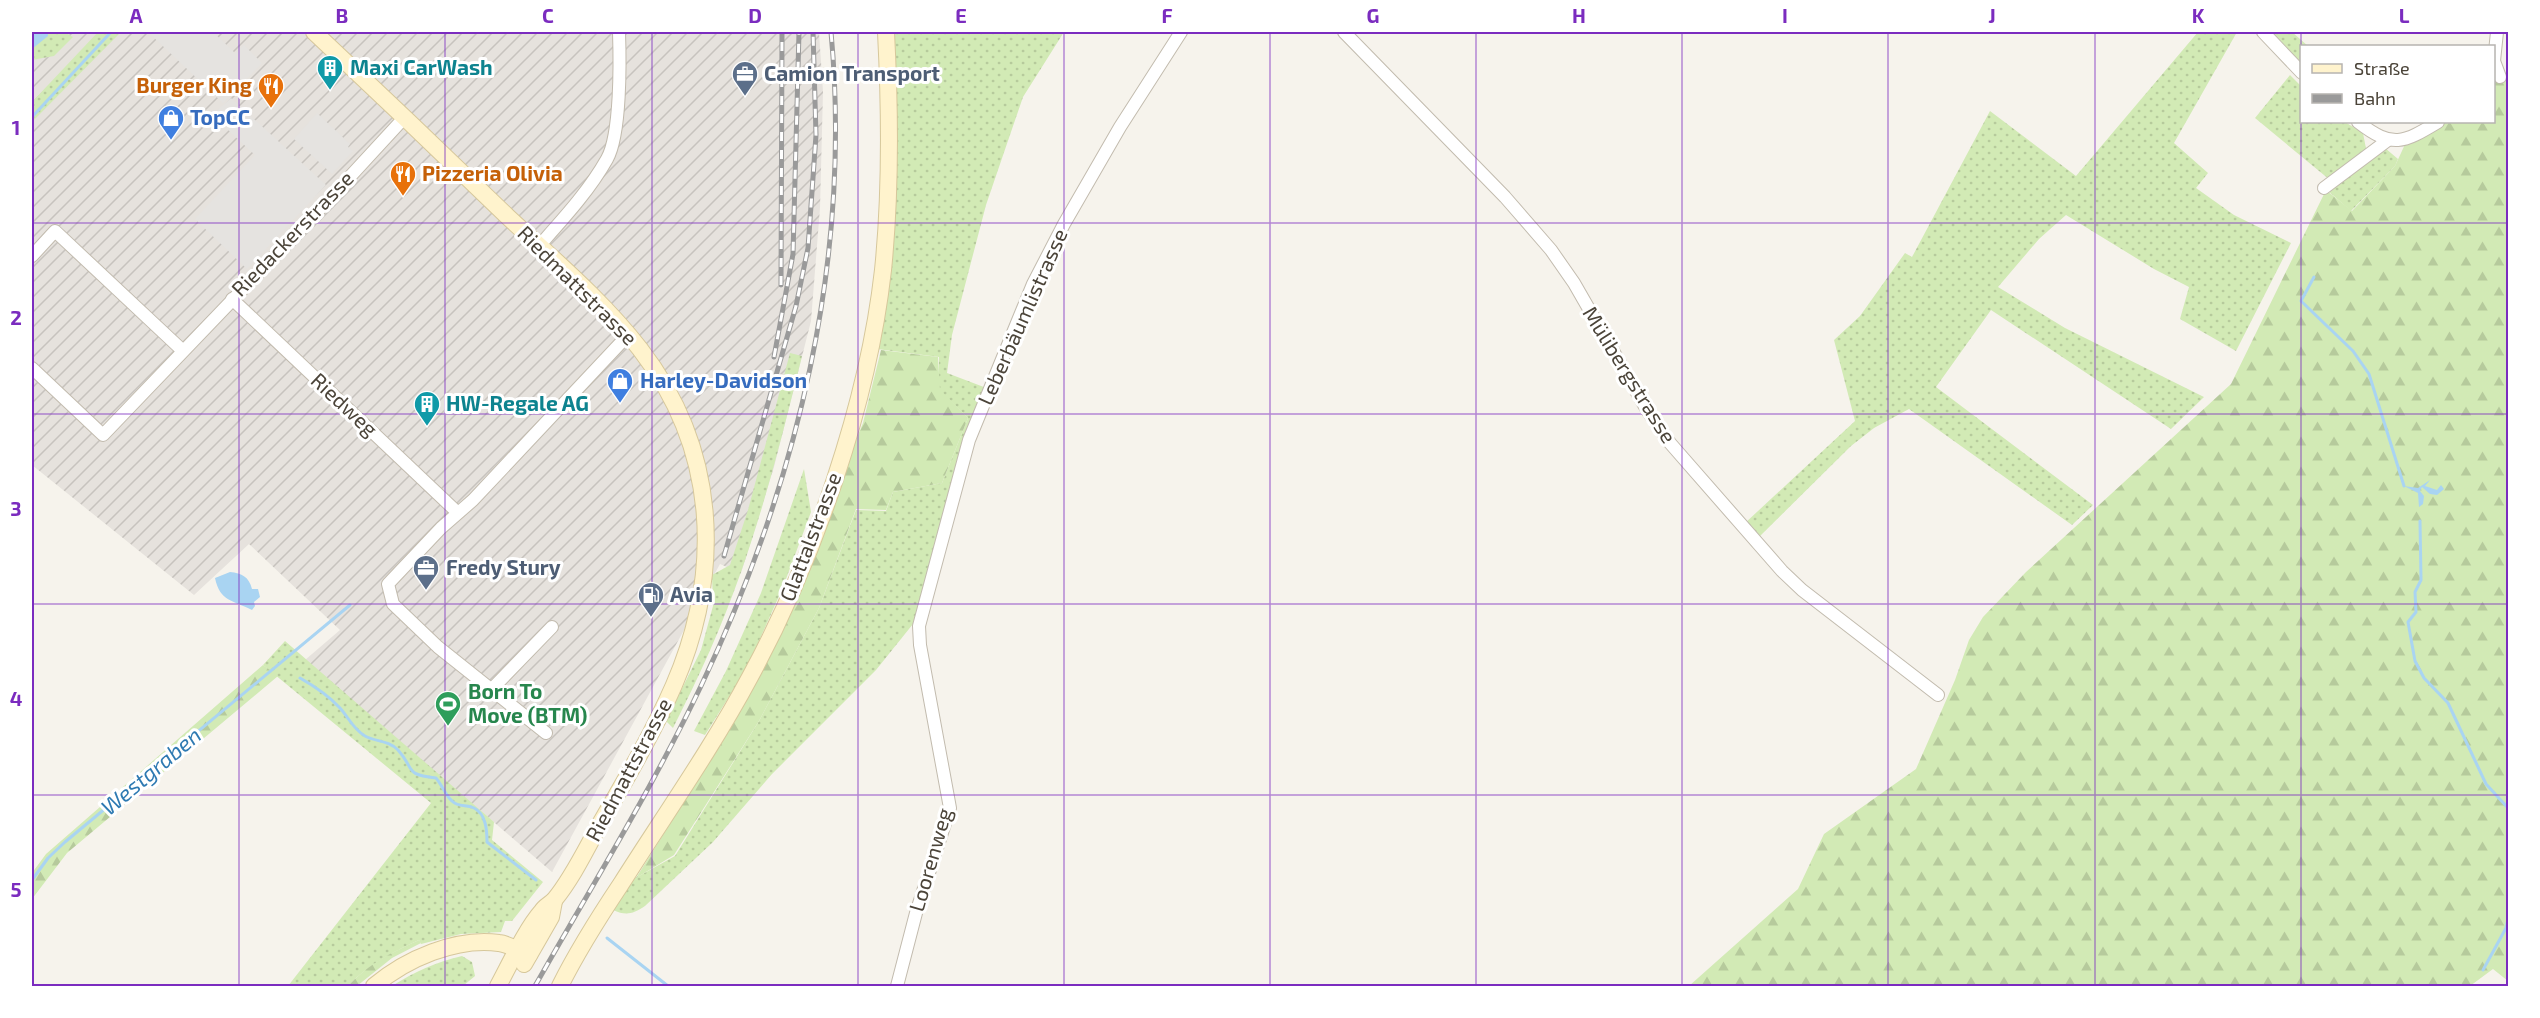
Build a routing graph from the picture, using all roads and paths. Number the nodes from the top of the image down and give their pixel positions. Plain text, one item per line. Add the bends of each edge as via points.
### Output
1 (314, 32) edge
2 (619, 32) edge
3 (886, 32) edge
4 (1181, 32) edge
5 (1344, 32) edge
6 (2264, 32) edge
7 (2497, 32) edge
8 (2495, 51) edge
9 (2300, 72) edge
10 (404, 117) junction
11 (2359, 123) edge
12 (2436, 123) edge
13 (2388, 140) junction
14 (2324, 188) dead end
15 (539, 246) junction
16 (32, 256) edge
17 (232, 299) junction
18 (628, 335) junction
19 (182, 350) junction
20 (32, 368) edge
21 (457, 512) junction
22 (919, 626) joint
23 (552, 627) dead end
24 (491, 690) junction
25 (1938, 695) dead end
26 (546, 733) dead end
27 (523, 952) junction
28 (374, 987) edge
29 (498, 987) edge
30 (511, 987) edge
31 (560, 987) edge
32 (897, 987) edge

1 - 10 main road, Riedmattstrasse
2 - 15 street via 621,69 608,157 576,204
3 - 31 main road, Glattalstrasse via 888,184 883,270 869,355 834,477 795,584 750,678 589,933
4 - 22 street, Leberbäumlistrasse via 1114,137 1033,284 969,440
5 - 25 street, Mülibergstrasse via 1551,250 1647,410 1706,487 1802,590
6 - 9 street
7 - 8 street
10 - 15 main road, Riedmattstrasse
10 - 17 street, Riedackerstrasse
11 - 13 street
12 - 13 street via 2407,140
13 - 14 street
15 - 18 main road, Riedmattstrasse
16 - 19 street via 55,231
17 - 19 street, Riedackerstrasse
17 - 21 street, Riedweg
18 - 21 street
18 - 27 main road, Riedmattstrasse via 676,410 694,458 706,516 703,592 684,661 662,711 554,900 551,917
19 - 20 street, Riedackerstrasse via 103,435
21 - 24 street via 388,584 389,595 393,604 438,647
22 - 32 street, Loorenweg via 950,808
23 - 24 street
24 - 26 street
27 - 28 main road via 502,943 484,942 444,949 413,961
27 - 29 main road
27 - 30 main road

